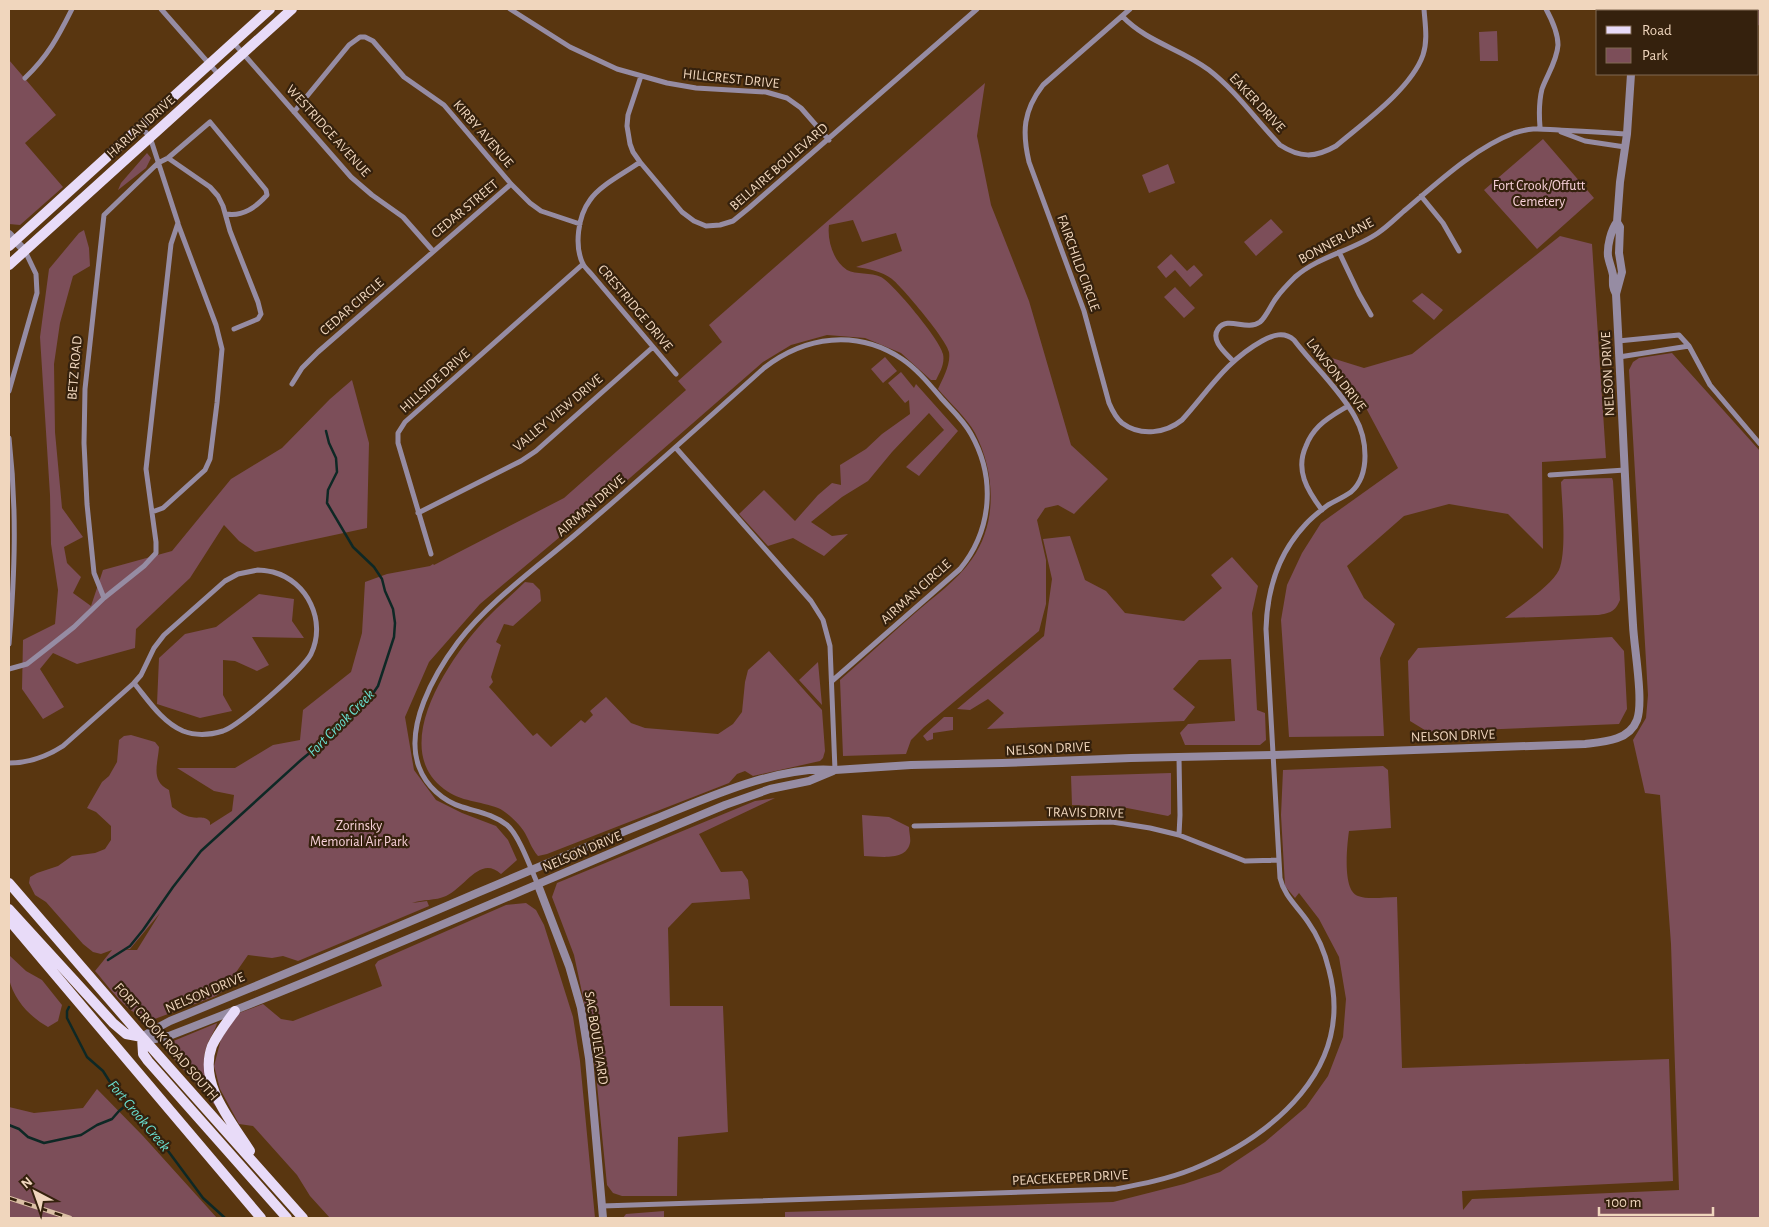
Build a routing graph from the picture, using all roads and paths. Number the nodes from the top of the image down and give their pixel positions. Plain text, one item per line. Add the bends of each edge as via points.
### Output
1 (72, 9) edge
2 (161, 9) edge
3 (270, 9) edge
4 (292, 9) edge
5 (510, 9) edge
6 (976, 9) edge
7 (1130, 9) edge
8 (1424, 9) edge
9 (1546, 9) edge
10 (1122, 16) junction
11 (233, 42) junction
12 (243, 53) junction
13 (209, 64) junction
14 (219, 75) junction
15 (1631, 75) edge
16 (1636, 75) edge
17 (640, 76) junction
18 (25, 78) dead end
19 (1630, 91) junction
20 (294, 112) junction
21 (140, 126) junction
22 (1540, 127) junction
23 (1556, 130) junction
24 (1626, 134) junction
25 (150, 137) junction
26 (828, 140) junction
27 (1625, 147) junction
28 (168, 158) junction
29 (640, 162) junction
30 (158, 163) junction
31 (511, 184) junction
32 (1422, 196) junction
33 (226, 214) junction
34 (178, 223) junction
35 (580, 224) junction
36 (10, 242) edge
37 (25, 251) junction
38 (433, 251) junction
39 (1459, 251) dead end
40 (1339, 252) junction
41 (583, 264) junction
42 (9, 266) edge
43 (1371, 315) dead end
44 (234, 329) dead end
45 (1618, 341) junction
46 (653, 346) junction
47 (1689, 346) junction
48 (1619, 357) junction
49 (1233, 360) junction
50 (676, 374) dead end
51 (292, 384) dead end
52 (9, 391) edge
53 (1348, 406) junction
54 (9, 438) edge
55 (1760, 444) edge
56 (676, 448) junction
57 (1625, 470) junction
58 (1550, 474) dead end
59 (1322, 510) junction
60 (152, 512) junction
61 (418, 513) junction
62 (431, 554) dead end
63 (104, 598) junction
64 (9, 644) edge
65 (9, 668) edge
66 (832, 682) junction
67 (134, 683) junction
68 (1274, 755) junction
69 (1179, 757) junction
70 (9, 763) edge
71 (835, 770) junction
72 (914, 826) dead end
73 (1179, 835) junction
74 (1279, 860) junction
75 (531, 869) junction
76 (9, 884) edge
77 (538, 885) junction
78 (9, 909) edge
79 (9, 920) edge
80 (235, 1011) junction
81 (142, 1037) junction
82 (266, 1177) junction
83 (602, 1206) junction
84 (261, 1218) edge
85 (287, 1218) edge
86 (302, 1218) edge
87 (603, 1218) edge

1 - 18 street via 41,63
2 - 13 street
3 - 11 main road, HARLAN DRIVE
4 - 12 main road, HARLAN DRIVE
5 - 17 street, HILLCREST DRIVE via 570,47
6 - 26 street, BELLAIRE BOULEVARD
7 - 10 street, FAIRCHILD CIRCLE
8 - 10 street, EAKER DRIVE via 1423,53 1416,70 1404,85 1336,146 1306,156 1280,144 1209,70 1147,37
9 - 22 street via 1554,23 1558,45 1542,90
10 - 49 street, FAIRCHILD CIRCLE via 1054,74 1035,95 1025,124 1024,141 1029,162 1084,311 1109,403 1122,422 1141,431 1174,427
11 - 12 street, WESTRIDGE AVENUE
11 - 13 main road, HARLAN DRIVE
12 - 14 main road, HARLAN DRIVE
12 - 20 street, WESTRIDGE AVENUE
13 - 14 street
13 - 21 main road, HARLAN DRIVE
14 - 25 main road, HARLAN DRIVE
15 - 19 street, NELSON DRIVE
16 - 19 street, NELSON DRIVE
17 - 26 street, HILLCREST DRIVE via 696,88 766,92 782,96 800,108
17 - 29 street, BELLAIRE BOULEVARD via 627,126 630,144
19 - 24 street, NELSON DRIVE
20 - 31 street, KIRBY AVENUE via 350,45 365,37 373,41 404,77 444,105
20 - 38 street, WESTRIDGE AVENUE via 352,178 403,217
21 - 25 street
21 - 36 main road, HARLAN DRIVE
22 - 23 street, BONNER LANE
22 - 32 street, BONNER LANE via 1500,140 1467,160
23 - 24 street, BONNER LANE
23 - 27 street, BONNER LANE via 1585,141
24 - 27 street, NELSON DRIVE
25 - 30 street
25 - 37 main road, HARLAN DRIVE
26 - 29 street, BELLAIRE BOULEVARD via 733,221 720,225 706,226 694,222
27 - 45 street, NELSON DRIVE via 1617,222 1608,254 1616,294
28 - 30 street
28 - 33 street via 210,187
28 - 33 street via 210,122 267,195 247,212
29 - 35 street, CRESTRIDGE DRIVE via 590,200
30 - 34 street
30 - 63 street, BETZ ROAD via 104,214 85,390 84,443 94,572
31 - 35 street, KIRBY AVENUE via 542,211
31 - 38 street, CEDAR STREET
32 - 39 street
32 - 40 street, BONNER LANE via 1378,233
33 - 44 street via 260,314 258,319
34 - 60 street via 171,244 146,469
34 - 60 street via 222,349 210,459 205,470 163,508
35 - 41 street, CRESTRIDGE DRIVE
36 - 37 street
37 - 42 main road, HARLAN DRIVE
37 - 52 street via 36,274 36,293
38 - 51 street, CEDAR CIRCLE via 318,352
40 - 43 street
40 - 49 street, BONNER LANE via 1295,277 1278,295 1262,320 1254,325 1225,324 1218,329 1218,345
41 - 46 street, CRESTRIDGE DRIVE
41 - 61 street, HILLSIDE DRIVE via 405,422 398,433 398,443
45 - 47 street via 1679,335
45 - 48 street, NELSON DRIVE
46 - 50 street, CRESTRIDGE DRIVE
46 - 61 street, VALLEY VIEW DRIVE via 536,451
47 - 48 street
47 - 55 street via 1710,385
48 - 57 street, NELSON DRIVE
49 - 53 street, LAWSON DRIVE via 1269,338 1289,335
53 - 59 street, LAWSON DRIVE via 1364,442 1364,462 1358,482 1351,491
53 - 59 street via 1313,432 1302,456 1304,483
54 - 64 street via 15,550
56 - 66 street via 819,612 829,639
56 - 66 street, AIRMAN CIRCLE via 781,356 813,343 837,340 874,345 903,359 970,433 985,469 988,494 982,529 972,552 960,569
56 - 75 street, AIRMAN DRIVE via 479,618 447,658 417,722 414,748 423,777 451,802 488,814 508,826
57 - 58 street
57 - 68 street, NELSON DRIVE via 1640,703 1637,720 1626,734 1585,744
59 - 68 street via 1288,547 1269,594 1266,629
60 - 63 street via 156,553
61 - 62 street, HILLSIDE DRIVE
63 - 65 street via 27,664
66 - 71 street
67 - 67 street via 142,675 164,635 225,581 238,574 258,570 274,572 301,588 310,599 317,627 311,653 302,666 239,723 225,730 208,735 175,727
67 - 70 street via 51,754
68 - 69 street, NELSON DRIVE
68 - 74 street, PEACEKEEPER DRIVE
69 - 71 street, NELSON DRIVE
69 - 73 street
71 - 75 street, NELSON DRIVE via 806,771 738,787
71 - 77 street, NELSON DRIVE via 726,805
72 - 73 street, TRAVIS DRIVE via 1112,822
73 - 74 street, TRAVIS DRIVE via 1245,861
74 - 83 street, PEACEKEEPER DRIVE via 1283,890 1309,923 1328,965 1333,991 1330,1037 1318,1071 1297,1100 1260,1132 1207,1162 1162,1179 1107,1190
75 - 77 street, SAC BOULEVARD
75 - 81 street, NELSON DRIVE via 155,1028
76 - 81 main road, FORT CROOK ROAD SOUTH
77 - 80 street, NELSON DRIVE
77 - 83 street, SAC BOULEVARD via 569,966 581,1008
78 - 81 main road via 113,1023 126,1034
79 - 84 main road
80 - 81 street, NELSON DRIVE via 169,1036
80 - 82 main road via 212,1048 210,1080 225,1112
81 - 82 main road, FORT CROOK ROAD SOUTH
81 - 85 main road via 143,1054 148,1061
82 - 86 main road, FORT CROOK ROAD SOUTH
83 - 87 street, SAC BOULEVARD

